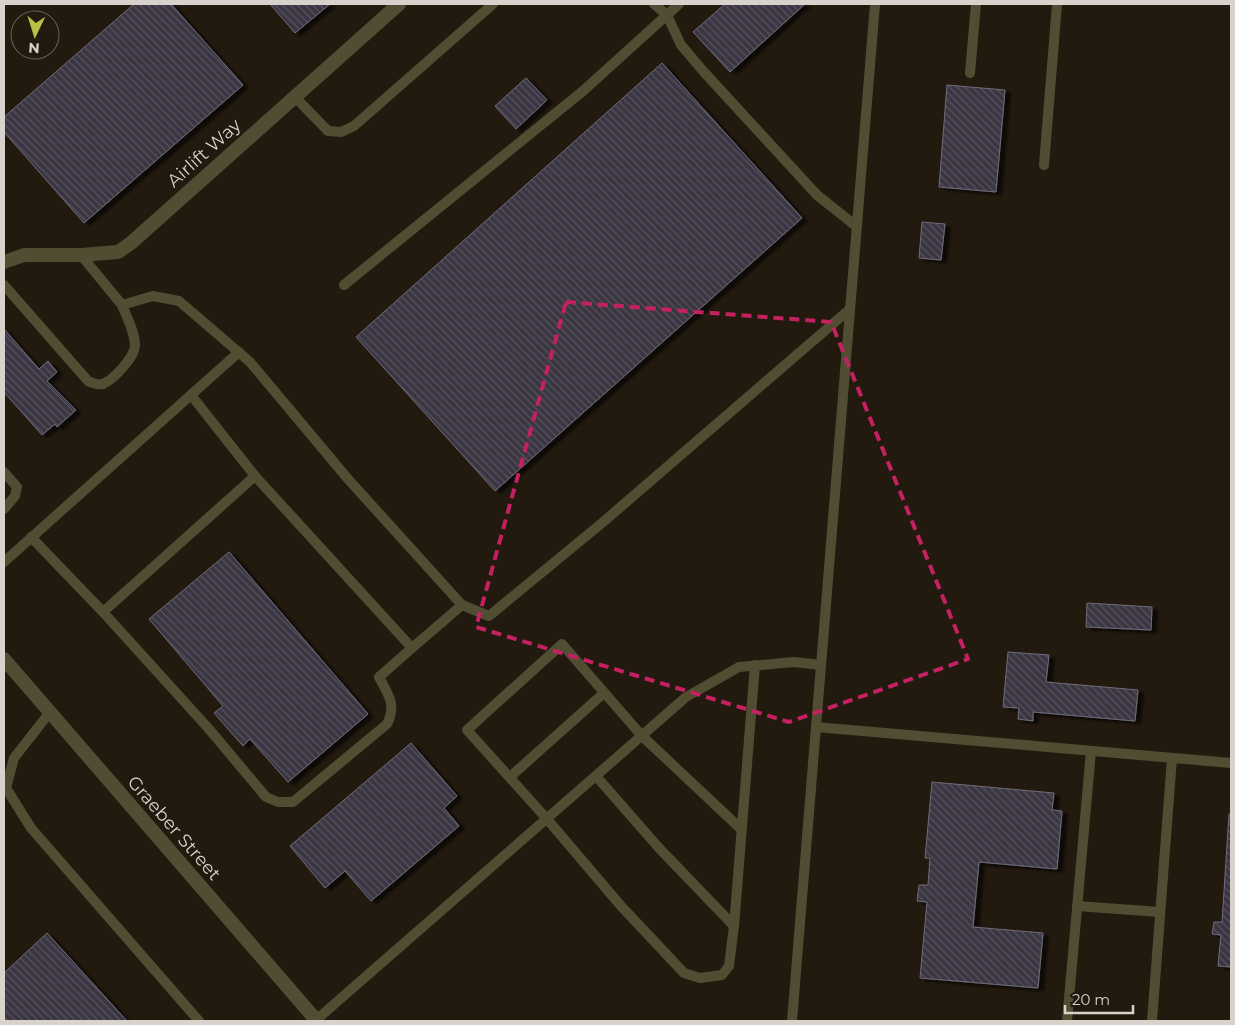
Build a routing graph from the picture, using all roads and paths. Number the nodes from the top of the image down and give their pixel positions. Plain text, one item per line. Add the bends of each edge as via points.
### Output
1 (400, 4) edge
2 (493, 4) edge
3 (654, 4) edge
4 (678, 4) edge
5 (875, 4) edge
6 (976, 4) edge
7 (1057, 4) edge
8 (667, 14) junction
9 (970, 72) dead end
10 (295, 97) junction
11 (1044, 165) dead end
12 (856, 226) junction
13 (81, 255) junction
14 (4, 262) edge
15 (4, 285) edge
16 (344, 285) dead end
17 (122, 305) junction
18 (850, 309) junction
19 (239, 352) junction
20 (191, 395) junction
21 (4, 472) edge
22 (255, 476) junction
23 (4, 509) edge
24 (31, 537) junction
25 (4, 561) edge
26 (462, 605) junction
27 (103, 612) junction
28 (412, 648) junction
29 (4, 659) edge
30 (755, 665) junction
31 (821, 665) junction
32 (604, 693) junction
33 (50, 712) junction
34 (816, 727) junction
35 (642, 736) junction
36 (1090, 751) junction
37 (1172, 758) junction
38 (1231, 763) edge
39 (596, 776) junction
40 (510, 777) junction
41 (547, 819) junction
42 (741, 829) junction
43 (1077, 906) junction
44 (1160, 912) junction
45 (734, 926) junction
46 (199, 1021) edge
47 (316, 1021) edge
48 (792, 1021) edge
49 (1067, 1021) edge
50 (1152, 1021) edge

1 - 10 street, Airlift Way
2 - 10 lane via 354,126 341,132 328,131
3 - 8 lane
4 - 8 lane
5 - 12 lane
6 - 9 lane
7 - 11 lane
8 - 12 lane via 681,45 704,72 817,195
8 - 16 lane via 583,91
10 - 13 street, Airlift Way via 131,243 118,252
12 - 18 lane
13 - 14 street, Airlift Way via 24,255
13 - 17 lane
15 - 17 lane via 88,381 99,384 106,382 134,353 134,337
17 - 19 lane via 153,296 179,301
18 - 26 lane via 489,616
18 - 31 lane
19 - 20 lane
19 - 26 lane
20 - 22 lane
20 - 24 lane
21 - 23 lane via 16,487 15,496
22 - 27 lane
22 - 28 lane
24 - 25 lane
24 - 27 lane
26 - 28 lane
27 - 28 lane via 266,797 278,802 293,802 387,724 392,713 391,701 379,677
29 - 33 street, Graeber Street
30 - 31 lane via 794,662
30 - 35 lane via 739,667 686,697
30 - 42 lane
31 - 34 lane
32 - 35 lane
32 - 40 lane
32 - 40 lane via 562,644 467,730
33 - 46 lane via 14,758 6,788 30,828
33 - 47 street, Graeber Street
34 - 36 lane
34 - 48 lane
35 - 39 lane
35 - 42 lane
36 - 37 lane
36 - 43 lane
37 - 38 lane
37 - 44 lane
39 - 41 lane
39 - 45 lane via 658,848
40 - 41 lane
41 - 45 lane via 621,906 684,973 700,978 722,975 729,966
41 - 47 lane
42 - 45 lane
43 - 44 lane
43 - 49 lane
44 - 50 lane

